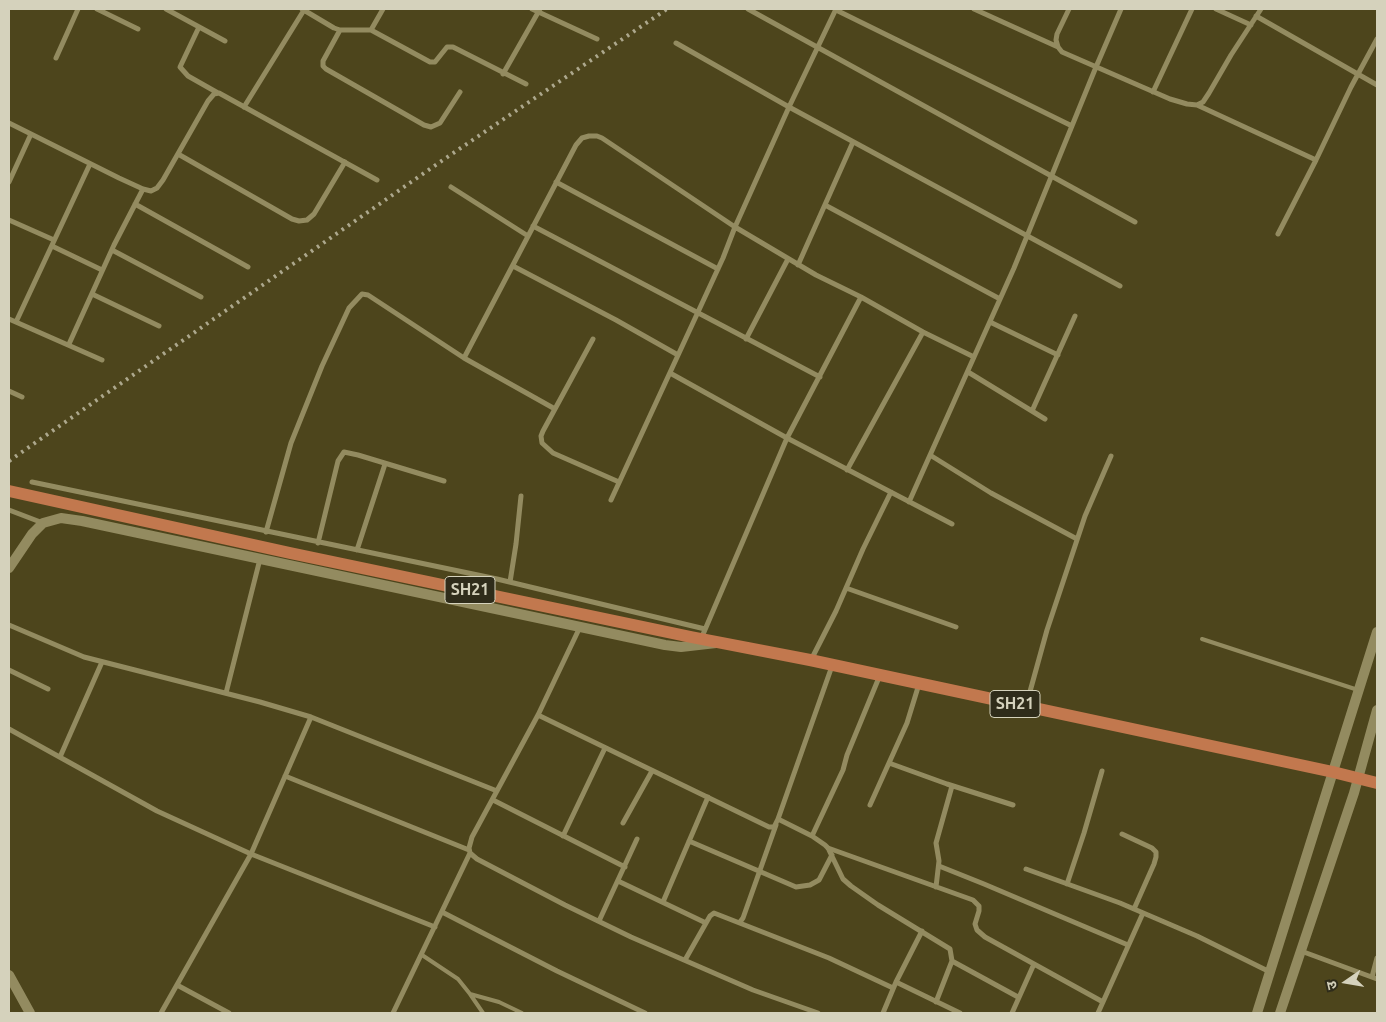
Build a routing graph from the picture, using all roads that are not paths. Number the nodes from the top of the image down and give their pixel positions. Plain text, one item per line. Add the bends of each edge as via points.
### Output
1 (78, 9) edge
2 (97, 9) edge
3 (166, 9) edge
4 (384, 9) edge
5 (532, 9) edge
6 (748, 9) edge
7 (836, 9) edge
8 (974, 9) edge
9 (991, 9) edge
10 (1069, 9) edge
11 (1122, 9) edge
12 (1192, 9) edge
13 (1216, 9) edge
14 (1261, 9) edge
15 (303, 10) edge
16 (539, 10) edge
17 (988, 15) junction
18 (1256, 16) junction
19 (1251, 25) junction
20 (199, 27) junction
21 (138, 29) dead end
22 (340, 30) junction
23 (371, 30) junction
24 (597, 39) dead end
25 (1377, 39) edge
26 (225, 41) dead end
27 (676, 43) dead end
28 (1058, 47) junction
29 (817, 48) junction
30 (56, 58) dead end
31 (1096, 67) junction
32 (1359, 73) junction
33 (503, 74) junction
34 (526, 84) dead end
35 (1377, 85) edge
36 (460, 92) dead end
37 (1153, 92) junction
38 (219, 93) junction
39 (1197, 105) junction
40 (244, 106) junction
41 (789, 107) junction
42 (9, 123) edge
43 (1072, 126) junction
44 (31, 134) junction
45 (853, 142) junction
46 (178, 154) junction
47 (1316, 160) junction
48 (345, 162) junction
49 (90, 164) junction
50 (1051, 177) junction
51 (377, 180) dead end
52 (9, 182) edge
53 (556, 182) junction
54 (452, 187) dead end
55 (143, 189) junction
56 (135, 204) junction
57 (824, 205) junction
58 (9, 220) edge
59 (1135, 222) dead end
60 (533, 226) junction
61 (735, 228) junction
62 (1278, 234) dead end
63 (1027, 235) junction
64 (528, 236) junction
65 (53, 243) junction
66 (112, 250) junction
67 (788, 259) junction
68 (798, 265) junction
69 (512, 266) junction
70 (248, 267) dead end
71 (718, 269) junction
72 (102, 270) junction
73 (1120, 286) dead end
74 (92, 294) junction
75 (201, 297) dead end
76 (861, 297) junction
77 (1000, 299) junction
78 (698, 314) junction
79 (1075, 316) dead end
80 (9, 319) edge
81 (16, 322) junction
82 (990, 322) junction
83 (159, 326) dead end
84 (923, 332) junction
85 (593, 339) dead end
86 (746, 339) junction
87 (69, 344) junction
88 (1058, 354) junction
89 (678, 356) junction
90 (974, 357) junction
91 (464, 358) junction
92 (102, 360) dead end
93 (968, 372) junction
94 (670, 373) junction
95 (820, 377) junction
96 (9, 391) edge
97 (22, 397) dead end
98 (555, 409) junction
99 (1032, 411) junction
100 (1044, 419) dead end
101 (787, 438) junction
102 (930, 455) junction
103 (1111, 456) dead end
104 (385, 464) junction
105 (847, 470) junction
106 (444, 481) dead end
107 (32, 482) dead end
108 (619, 482) junction
109 (9, 490) edge
110 (891, 492) junction
111 (521, 496) dead end
112 (610, 500) dead end
113 (909, 502) junction
114 (9, 510) edge
115 (43, 523) junction
116 (952, 524) dead end
117 (266, 532) junction
118 (1077, 539) junction
119 (318, 543) junction
120 (357, 550) junction
121 (260, 559) junction
122 (9, 568) edge
123 (510, 582) junction
124 (846, 588) junction
125 (9, 625) edge
126 (580, 626) junction
127 (956, 627) dead end
128 (1377, 632) edge
129 (699, 635) junction
130 (1202, 639) dead end
131 (721, 642) junction
132 (810, 660) junction
133 (102, 662) junction
134 (832, 665) junction
135 (9, 670) edge
136 (880, 675) junction
137 (919, 684) junction
138 (48, 689) dead end
139 (1358, 690) junction
140 (226, 693) junction
141 (1026, 707) junction
142 (1377, 710) edge
143 (538, 715) junction
144 (311, 717) junction
145 (9, 729) edge
146 (605, 748) junction
147 (60, 757) junction
148 (889, 763) junction
149 (1102, 770) dead end
150 (652, 771) junction
151 (1336, 773) junction
152 (285, 776) junction
153 (1356, 779) junction
154 (1377, 783) edge
155 (952, 786) junction
156 (497, 791) junction
157 (708, 797) junction
158 (493, 800) junction
159 (1013, 805) dead end
160 (870, 806) dead end
161 (777, 822) junction
162 (623, 823) dead end
163 (1122, 834) dead end
164 (563, 836) junction
165 (812, 836) junction
166 (637, 839) dead end
167 (690, 841) junction
168 (828, 848) junction
169 (469, 852) junction
170 (251, 854) junction
171 (832, 855) junction
172 (625, 866) junction
173 (939, 866) junction
174 (1026, 869) dead end
175 (760, 871) junction
176 (618, 881) junction
177 (1067, 884) junction
178 (936, 886) junction
179 (663, 902) junction
180 (1134, 909) junction
181 (442, 912) junction
182 (1143, 913) junction
183 (599, 921) junction
184 (740, 922) junction
185 (706, 923) junction
186 (435, 927) junction
187 (922, 931) junction
188 (1128, 946) junction
189 (1301, 951) junction
190 (422, 955) junction
191 (1377, 958) edge
192 (686, 960) junction
193 (952, 961) junction
194 (1034, 964) junction
195 (1270, 972) junction
196 (9, 975) edge
197 (1374, 978) edge
198 (177, 985) junction
199 (894, 985) junction
200 (470, 994) junction
201 (1018, 997) junction
202 (936, 1002) junction
203 (1103, 1002) junction
204 (26, 1011) edge
205 (161, 1013) edge
206 (229, 1013) edge
207 (393, 1013) edge
208 (483, 1013) edge
209 (522, 1013) edge
210 (645, 1013) edge
211 (818, 1013) edge
212 (883, 1013) edge
213 (960, 1013) edge
214 (1012, 1013) edge
215 (1098, 1013) edge
216 (1257, 1013) edge
217 (1282, 1013) edge

1 - 30 street
2 - 21 street
3 - 20 street
4 - 23 street
5 - 16 street
6 - 29 street
7 - 29 street
7 - 43 street
8 - 17 street
9 - 17 street
10 - 28 street via 1057,34
11 - 31 street
12 - 37 street
13 - 19 street
14 - 18 street
15 - 22 street
15 - 40 street
16 - 24 street
16 - 33 street
17 - 28 street
18 - 19 street
18 - 32 street
19 - 39 street via 1203,102
20 - 26 street
20 - 38 street via 180,66 188,76
22 - 23 street
22 - 36 street via 323,66 424,125 435,127 440,123
23 - 33 street via 430,62 435,62 447,47 453,47
25 - 32 street
27 - 41 street
28 - 31 street via 1062,52
29 - 41 street
29 - 50 street
31 - 37 street
31 - 43 street
32 - 35 street
32 - 47 street
33 - 34 street
37 - 39 street
38 - 40 street
38 - 46 street via 208,101
39 - 47 street
40 - 48 street
41 - 45 street
41 - 61 street
42 - 44 street
43 - 50 street
44 - 49 street
44 - 52 street
45 - 57 street
45 - 63 street
46 - 48 street via 298,221 307,220 314,214
46 - 55 street via 158,188 151,191
47 - 62 street
48 - 51 street
49 - 55 street
49 - 65 street
50 - 59 street
50 - 63 street
53 - 60 street
53 - 61 street via 582,138 597,136
53 - 71 street
54 - 64 street
55 - 56 street
56 - 66 street
56 - 70 street
57 - 68 street
57 - 77 street
58 - 65 street
60 - 64 street
60 - 78 street
61 - 67 street
61 - 71 street
63 - 73 street
63 - 77 street
64 - 69 street
65 - 72 street
65 - 81 street
66 - 72 street
66 - 75 street
67 - 68 street
67 - 86 street
68 - 76 street
69 - 89 street
69 - 91 street
71 - 78 street
72 - 74 street
74 - 83 street
74 - 87 street
76 - 84 street
76 - 95 street
77 - 82 street
78 - 86 street
78 - 89 street
79 - 88 street
80 - 81 street
81 - 87 street
82 - 88 street
82 - 90 street
84 - 90 street
84 - 105 street
85 - 98 street
86 - 95 street
87 - 92 street
88 - 99 street
89 - 94 street
90 - 93 street
91 - 98 street
91 - 117 street via 362,294 349,308 322,366 291,443
93 - 99 street
93 - 102 street
94 - 101 street
94 - 108 street
95 - 101 street
96 - 97 street
98 - 108 street via 541,436 545,447
99 - 100 street
101 - 105 street
101 - 129 street
102 - 113 street
102 - 118 street
103 - 118 street
104 - 106 street
104 - 119 street via 344,452
104 - 120 street
105 - 110 street
107 - 117 street
108 - 112 street
109 - 129 main road, SH21 via 266,547
110 - 113 street
110 - 124 street
111 - 123 street
113 - 116 street
114 - 115 street
115 - 121 main road via 61,518 82,521
115 - 122 main road
117 - 119 street
118 - 141 street
119 - 120 street
120 - 123 street
121 - 126 main road
121 - 140 street
123 - 129 street
124 - 127 street
124 - 132 street
125 - 133 street
126 - 131 main road via 681,648
126 - 143 street
128 - 139 main road
129 - 131 main road, SH21
130 - 139 lane
131 - 132 main road, SH21
132 - 134 main road, SH21
133 - 140 street
133 - 147 street
134 - 136 main road, SH21
134 - 161 street
135 - 138 street
136 - 137 main road, SH21
136 - 165 street via 843,770
137 - 141 main road, SH21
137 - 148 street via 907,723
139 - 151 main road
140 - 144 street
141 - 151 main road, SH21
142 - 153 main road
143 - 146 street
143 - 156 street
144 - 152 street
144 - 156 street
145 - 147 street
146 - 150 street
146 - 164 street
147 - 170 street via 157,810
148 - 155 street
148 - 160 street
149 - 177 street
150 - 157 street
150 - 162 street
151 - 153 main road, SH21
151 - 195 main road
152 - 169 street
152 - 170 street
153 - 154 main road, SH21
153 - 189 main road
155 - 159 street
155 - 173 street via 936,843
156 - 158 street
157 - 161 street via 769,826 774,827
157 - 167 street
158 - 164 street
158 - 169 street via 472,837
161 - 165 street
161 - 175 street
163 - 180 street via 1156,852
164 - 172 street
165 - 168 street
166 - 172 street
167 - 175 street
167 - 179 street
168 - 171 street
168 - 178 street
169 - 181 street
169 - 183 street via 477,860
170 - 186 street
170 - 198 street
171 - 175 street via 819,880 803,887
171 - 187 street via 843,879 851,886
172 - 176 street
173 - 178 street
173 - 188 street
174 - 177 street
175 - 184 street
176 - 179 street
176 - 183 street
177 - 180 street
178 - 194 street via 973,900 979,906 977,930
179 - 185 street
180 - 182 street
181 - 186 street
181 - 210 street
182 - 188 street
182 - 195 street
183 - 192 street
184 - 185 street via 714,913
184 - 199 street
185 - 192 street
186 - 190 street
187 - 193 street via 950,949
187 - 199 street
188 - 203 street
189 - 197 street
189 - 217 main road
190 - 200 lane via 458,979
190 - 207 street
191 - 197 street
192 - 211 street via 753,990
193 - 201 street
193 - 202 street
194 - 201 street
194 - 203 street
195 - 216 main road
196 - 204 main road
198 - 205 street
198 - 206 street
199 - 202 street
199 - 212 street
200 - 208 lane
200 - 209 lane
201 - 214 street
202 - 213 street
203 - 215 street

